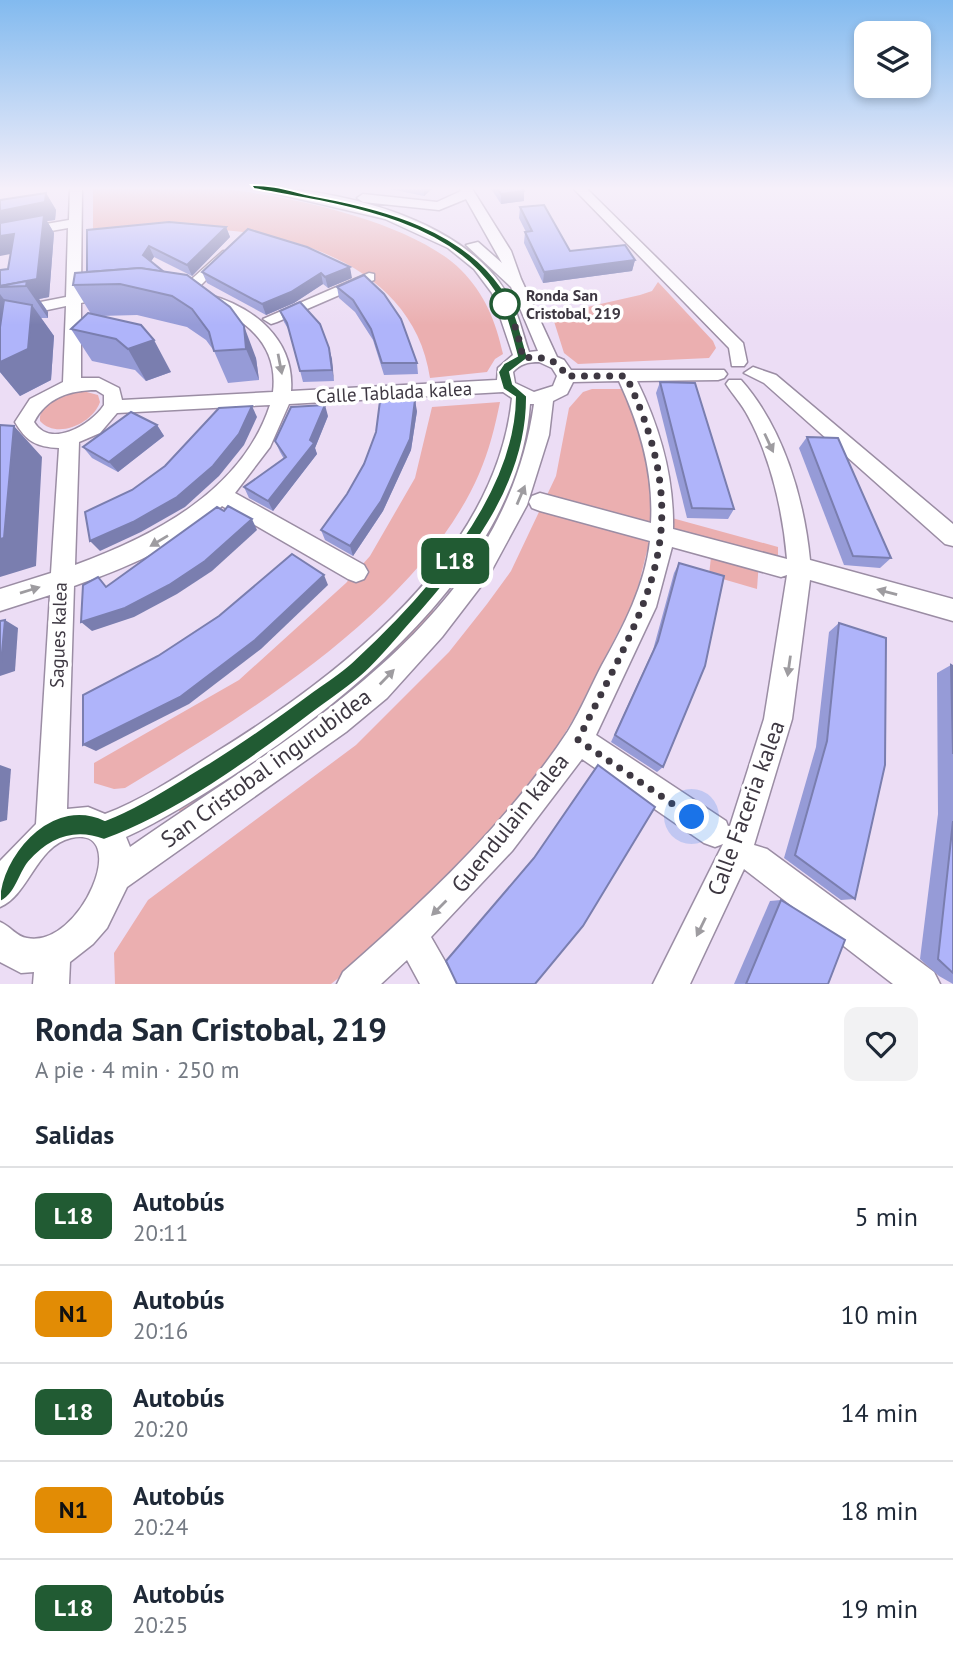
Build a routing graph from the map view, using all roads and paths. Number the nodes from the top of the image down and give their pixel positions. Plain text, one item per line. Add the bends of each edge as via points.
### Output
1 (18, 233) edge
2 (74, 233) edge
3 (431, 233) edge
4 (453, 233) edge
5 (493, 233) edge
6 (624, 233) edge
7 (0, 236) edge
8 (236, 243) edge
9 (369, 277) edge
10 (518, 285) junction
11 (190, 288) edge
12 (131, 291) edge
13 (166, 292) edge
14 (73, 299) junction
15 (0, 315) edge
16 (271, 319) dead end
17 (523, 358) junction
18 (550, 360) junction
19 (736, 373) junction
20 (566, 376) junction
21 (626, 376) junction
22 (72, 385) junction
23 (524, 393) junction
24 (281, 399) junction
25 (114, 407) junction
26 (24, 422) junction
27 (0, 428) edge
28 (69, 439) junction
29 (229, 500) dead end
30 (540, 502) dead end
31 (663, 536) junction
32 (953, 537) edge
33 (790, 567) junction
34 (356, 572) dead end
35 (60, 581) junction
36 (0, 600) edge
37 (953, 610) edge
38 (578, 740) junction
39 (104, 830) junction
40 (51, 831) junction
41 (715, 832) dead end
42 (757, 860) dead end
43 (115, 876) junction
44 (0, 891) edge
45 (411, 935) junction
46 (1, 942) edge
47 (52, 968) edge
48 (355, 984) edge
49 (440, 984) edge
50 (671, 984) edge
51 (922, 984) edge

1 - 7 street
2 - 14 street
3 - 17 street via 483,272 497,289 514,323
4 - 10 street
5 - 10 street
6 - 19 street, Calle Faceria kalea via 737,347
8 - 11 street
9 - 16 street
10 - 18 street
12 - 14 street
13 -> 24 street via 230,307 273,340 284,380
14 - 15 street
14 - 22 street
17 - 18 street
17 - 23 street via 504,372
18 - 20 street
19 - 21 street
19 - 32 street via 769,379
19 -> 33 street, Calle Faceria kalea via 775,456 786,497
20 - 21 street
20 - 23 street via 561,390
21 - 31 street, Guendulain kalea via 657,453
22 - 25 street via 99,384 113,392
22 - 26 street via 38,401
23 - 24 street, Calle Tablada kalea
23 - 39 street, San Cristobal ingurubidea via 513,454 483,519 446,573 360,666 260,741 138,817
43 -> 23 street, San Cristobal ingurubidea via 278,765 369,696 463,594 520,497 539,437
24 - 25 street, Calle Tablada kalea
24 -> 35 street via 254,458 206,509 151,546
25 - 28 street via 96,427
26 - 27 street
26 - 28 street via 34,438
28 - 35 street, Sagues kalea
29 - 34 street
30 - 31 street
31 - 33 street
31 - 38 street, Guendulain kalea via 630,640
37 -> 33 street
33 -> 50 street, Calle Faceria kalea via 789,667 764,773 720,889
36 -> 35 street
35 - 40 street, Sagues kalea
38 - 41 street, Guendulain kalea
38 -> 45 street, Guendulain kalea via 484,862
39 - 40 street via 91,824 72,824
39 - 43 street via 116,852
40 - 44 street via 22,854
42 - 51 street
43 - 47 street via 96,917
45 - 48 street, Guendulain kalea
45 - 49 street
46 - 47 street via 21,957

